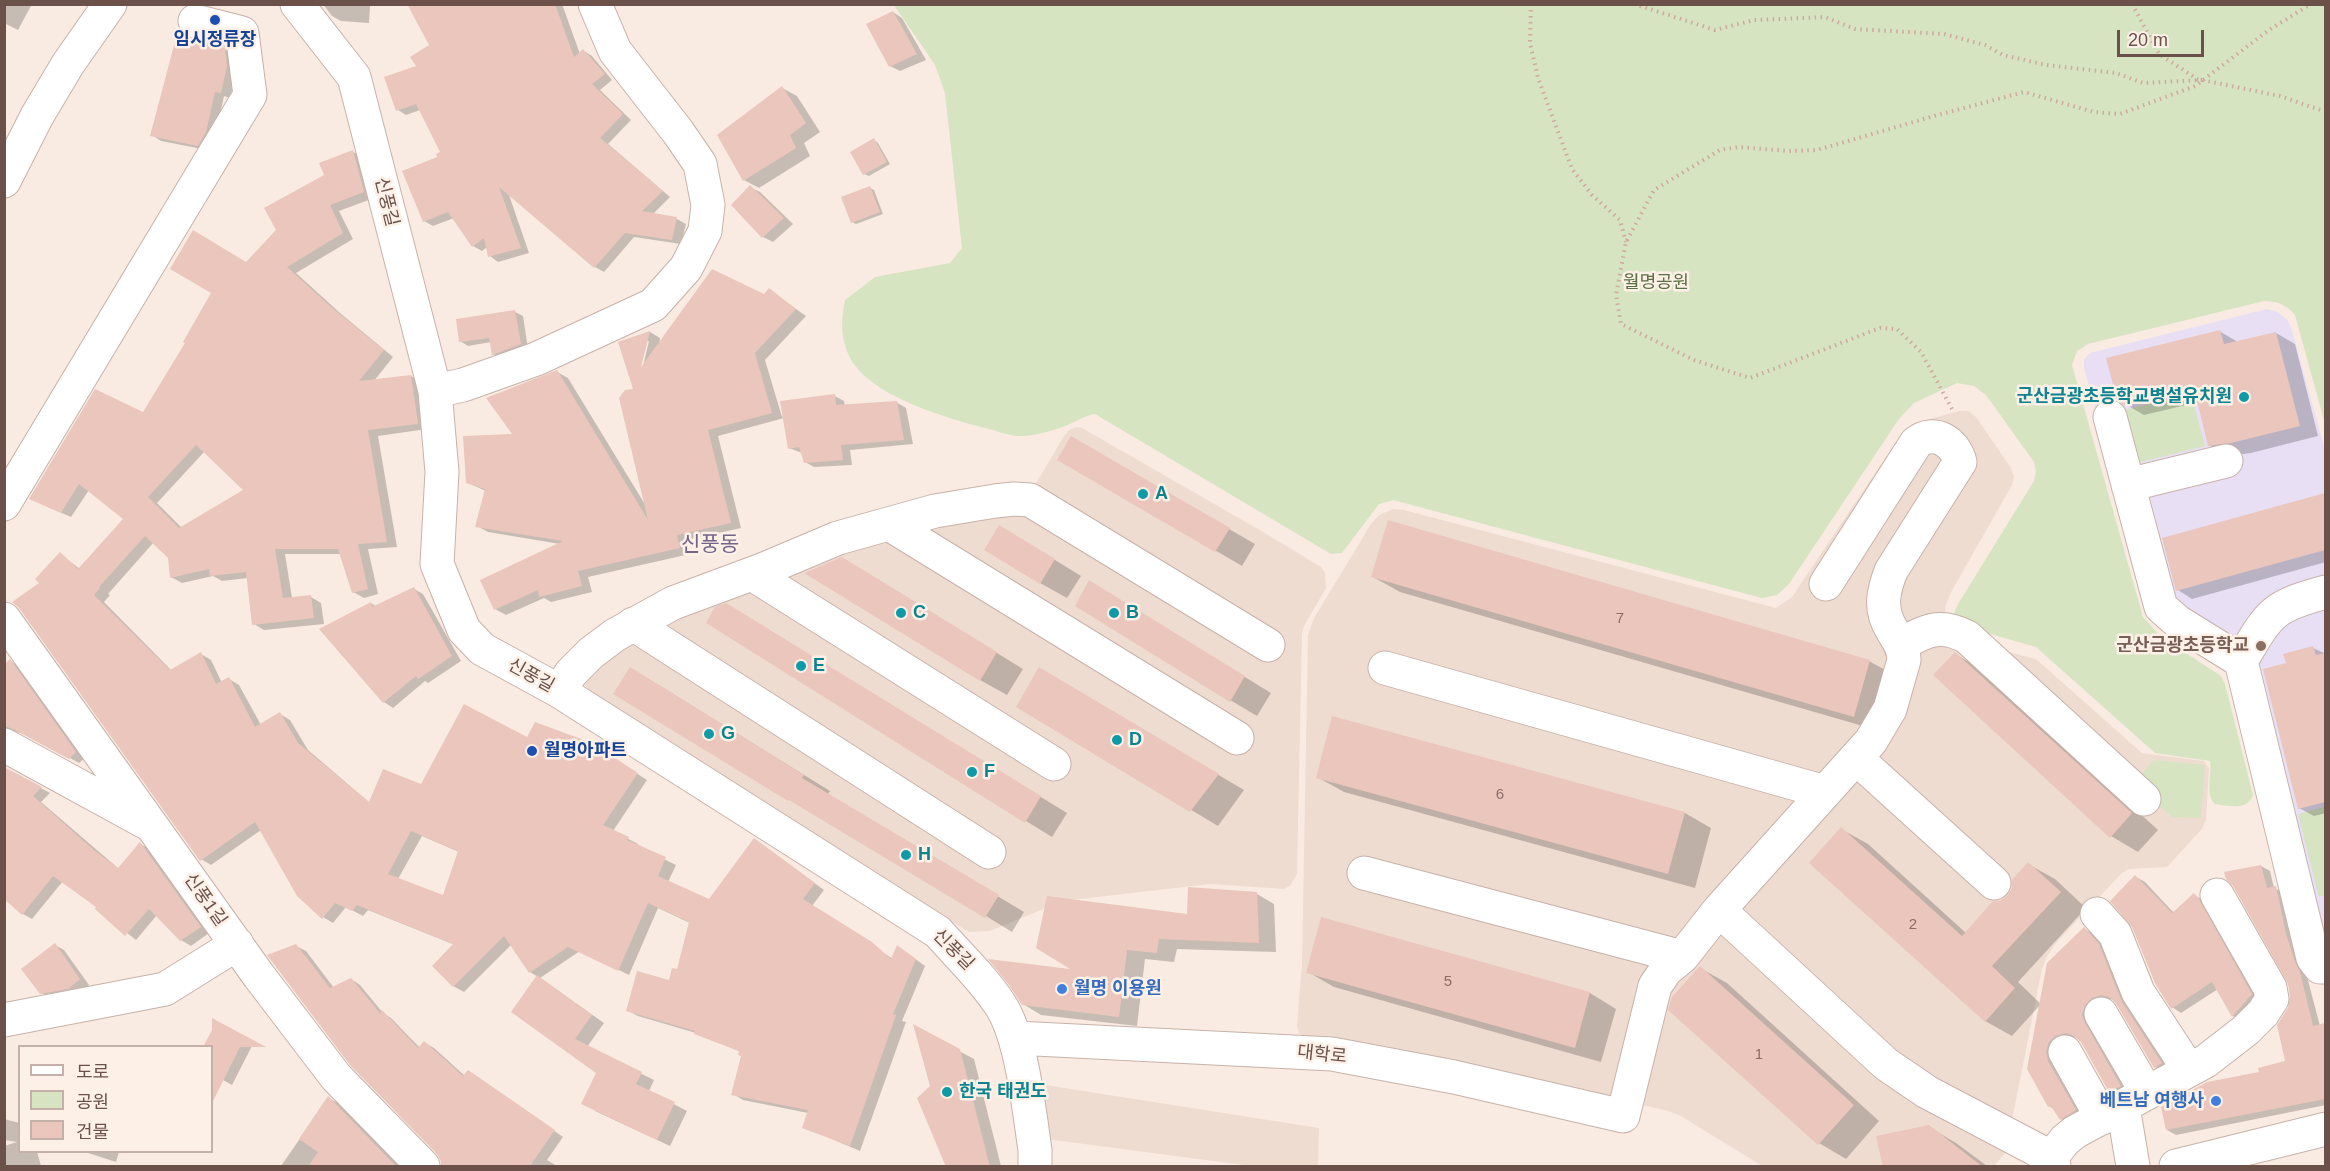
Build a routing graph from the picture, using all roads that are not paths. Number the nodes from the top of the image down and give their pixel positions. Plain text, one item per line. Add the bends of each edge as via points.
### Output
1 (110, 4) edge
2 (297, 4) edge
3 (595, 4) edge
4 (195, 21) dead end
5 (4, 181) edge
6 (435, 391) junction
7 (2110, 417) dead end
8 (2226, 461) dead end
9 (2128, 485) junction
10 (4, 504) edge
11 (1872, 513) junction
12 (889, 524) junction
13 (1912, 538) junction
14 (752, 574) junction
15 (1826, 584) dead end
16 (2325, 592) edge
17 (633, 624) junction
18 (8, 635) edge
19 (1902, 644) junction
20 (1268, 645) dead end
21 (2241, 661) junction
22 (1385, 668) dead end
23 (559, 691) junction
24 (1237, 738) dead end
25 (4, 745) edge
26 (1856, 758) junction
27 (1054, 764) dead end
28 (1825, 792) junction
29 (2144, 799) dead end
30 (153, 827) junction
31 (989, 852) dead end
32 (1364, 873) dead end
33 (1994, 883) dead end
34 (2217, 895) dead end
35 (1719, 910) junction
36 (2097, 914) dead end
37 (237, 944) junction
38 (1682, 957) junction
39 (2325, 968) edge
40 (2101, 1014) dead end
41 (4, 1020) edge
42 (1016, 1038) junction
43 (2065, 1052) dead end
44 (2189, 1070) junction
45 (2124, 1106) junction
46 (2325, 1129) edge
47 (2052, 1163) edge
48 (423, 1167) edge
49 (1035, 1167) edge
50 (2133, 1167) edge
51 (2176, 1167) edge

1 - 5 street via 63,72
2 - 6 street, 신풍길 via 354,77
3 - 6 street via 615,51 700,164 708,205 705,231 686,268 653,305 536,359
4 - 10 street via 242,33 250,95
6 - 23 street, 신풍길 via 442,472 437,564 464,630 482,649
7 - 9 street
8 - 9 street
9 - 21 street via 2161,607
11 - 13 street
11 - 13 street via 1916,443 1922,438 1940,437 1958,451 1960,462
11 - 15 street
12 - 14 street via 838,537
12 - 20 street via 935,511 994,501 1030,500
12 - 24 street
13 - 19 street via 1891,571 1882,600 1889,624
14 - 17 street via 674,603
14 - 27 street
16 - 21 street via 2295,600 2276,611
17 - 23 street via 591,653
17 - 31 street
18 - 30 street, 신풍1길
19 - 26 street via 1904,660 1890,710
19 - 29 street via 1936,629 1967,637
21 - 39 street via 2313,958
22 - 28 street
23 - 42 street, 신풍길 via 938,932 1002,1007
25 - 30 street
26 - 28 street
26 - 33 street
28 - 35 street
30 - 37 street, 신풍1길
32 - 38 street
34 - 44 street via 2270,988 2272,999 2246,1030
35 - 38 street
35 - 47 street via 1886,1064 1927,1092 2041,1152
36 - 44 street via 2115,934 2138,992
37 - 41 street via 165,989
37 - 48 street, 신풍1길 via 336,1077
38 - 42 street, 대학로 via 1655,986 1623,1116 1332,1054
40 - 45 street
42 - 49 street, 신풍길
43 - 45 street
44 - 45 street
45 - 47 street via 2070,1136
45 - 50 street
46 - 51 street

